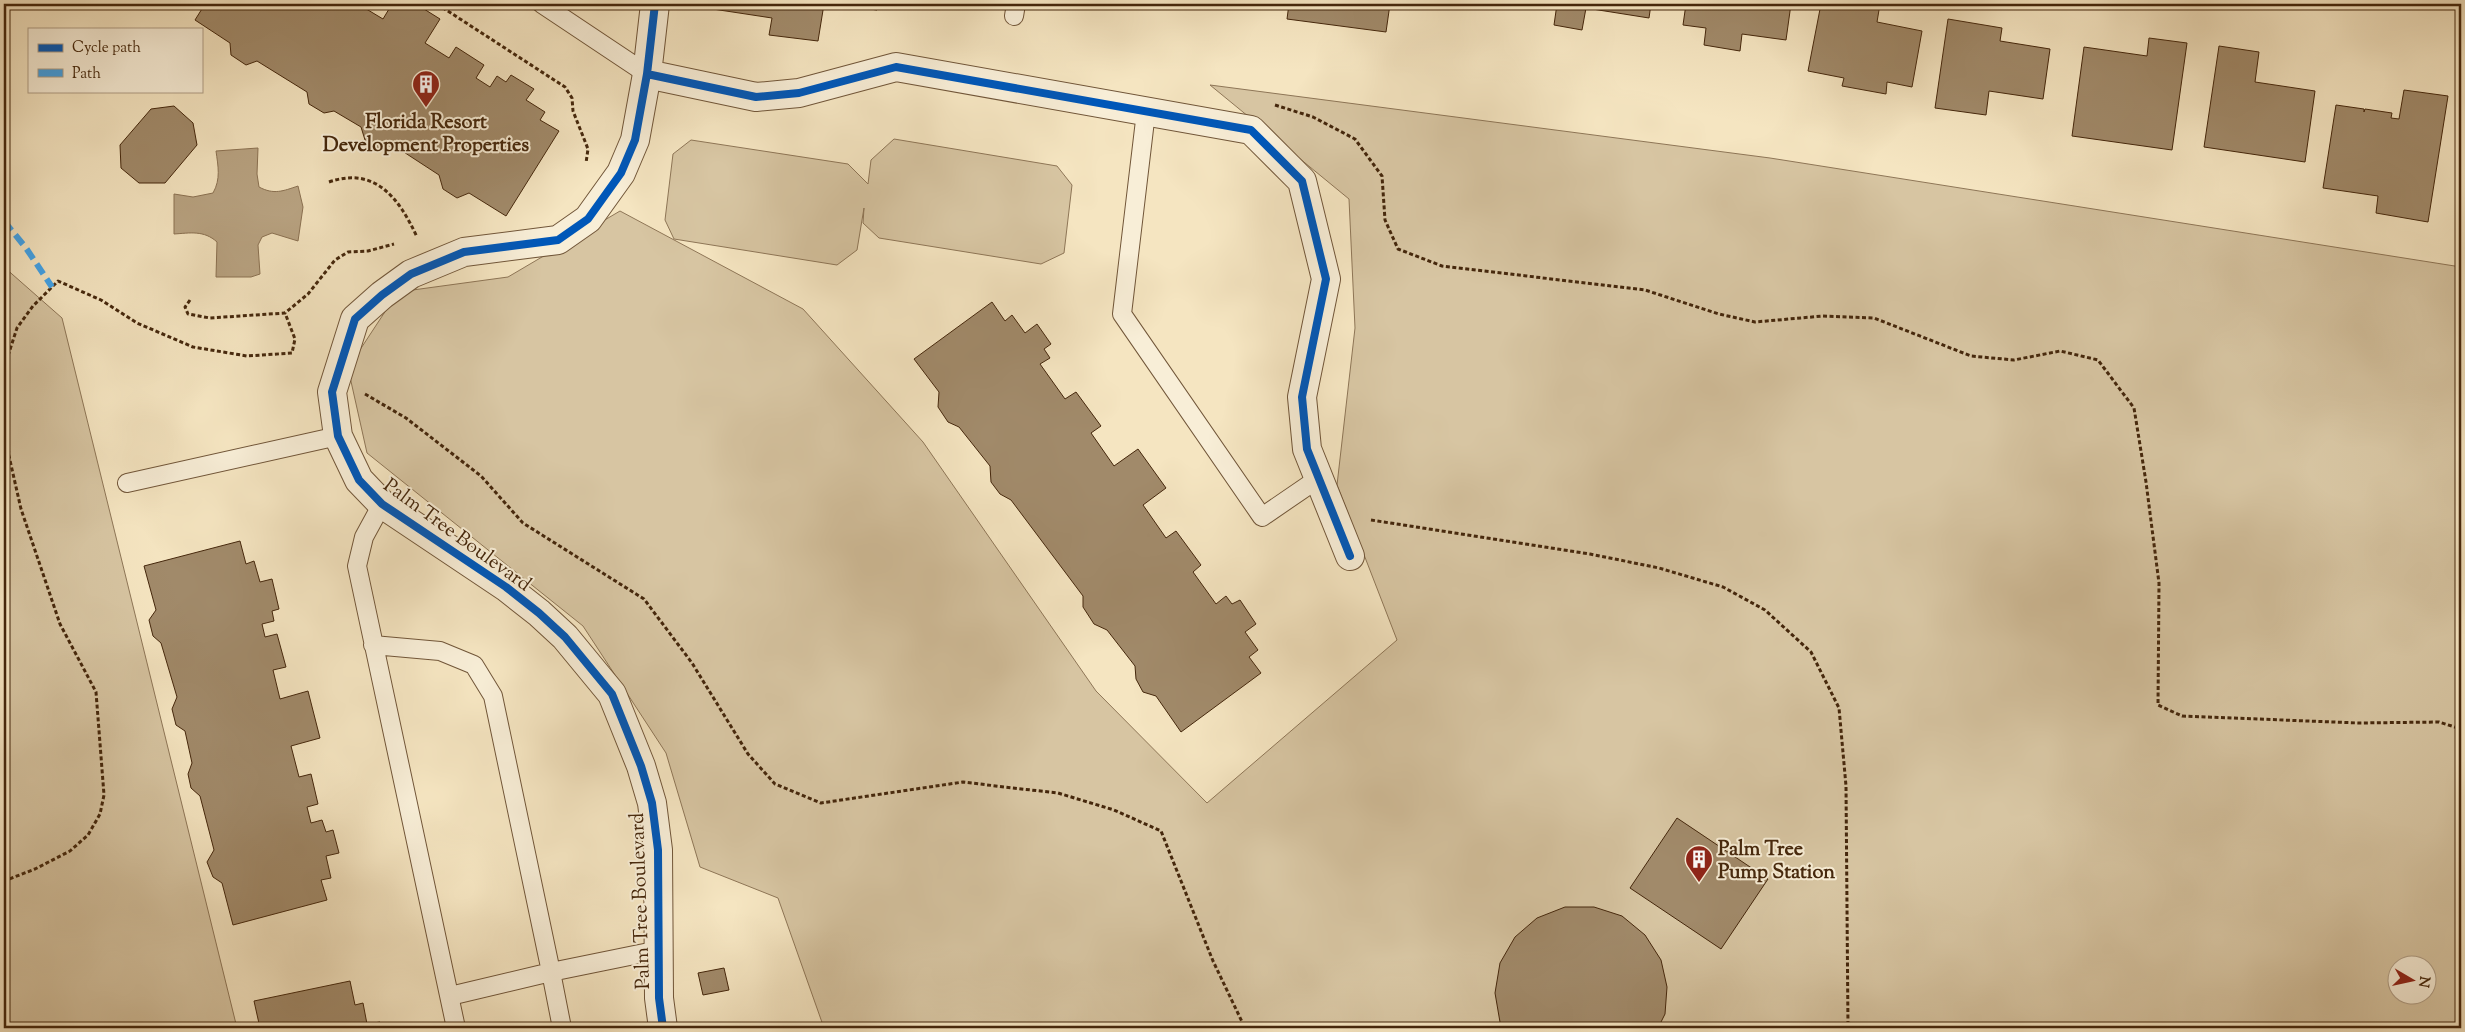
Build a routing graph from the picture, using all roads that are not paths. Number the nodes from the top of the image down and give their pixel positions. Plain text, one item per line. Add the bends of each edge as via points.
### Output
1 (542, 4) edge
2 (655, 4) edge
3 (647, 74) junction
4 (1146, 112) junction
5 (338, 436) junction
6 (1319, 478) junction
7 (127, 483) dead end
8 (382, 504) junction
9 (1350, 556) dead end
10 (373, 646) junction
11 (659, 950) junction
12 (551, 972) junction
13 (450, 996) junction
14 (456, 1028) edge
15 (562, 1028) edge
16 (663, 1028) edge

1 - 3 lane
2 - 3 street, Palm Tree Boulevard
3 - 4 street via 756,97 799,92 896,67
3 - 5 street, Palm Tree Boulevard via 634,140 621,173 588,219 558,240 464,252 411,274 355,319 332,392
4 - 6 street via 1251,130 1302,181 1326,279 1302,397 1307,449
4 - 6 lane via 1122,314 1262,517
5 - 7 lane
5 - 8 street, Palm Tree Boulevard via 359,480
6 - 9 street
8 - 10 lane via 364,537 357,566
8 - 11 street, Palm Tree Boulevard via 506,587 539,613 565,637 612,694 652,803 658,850
10 - 12 lane via 440,651 474,665 493,696
10 - 13 lane
11 - 12 lane
11 - 16 street, Palm Tree Boulevard
12 - 13 lane
12 - 15 lane
13 - 14 lane

